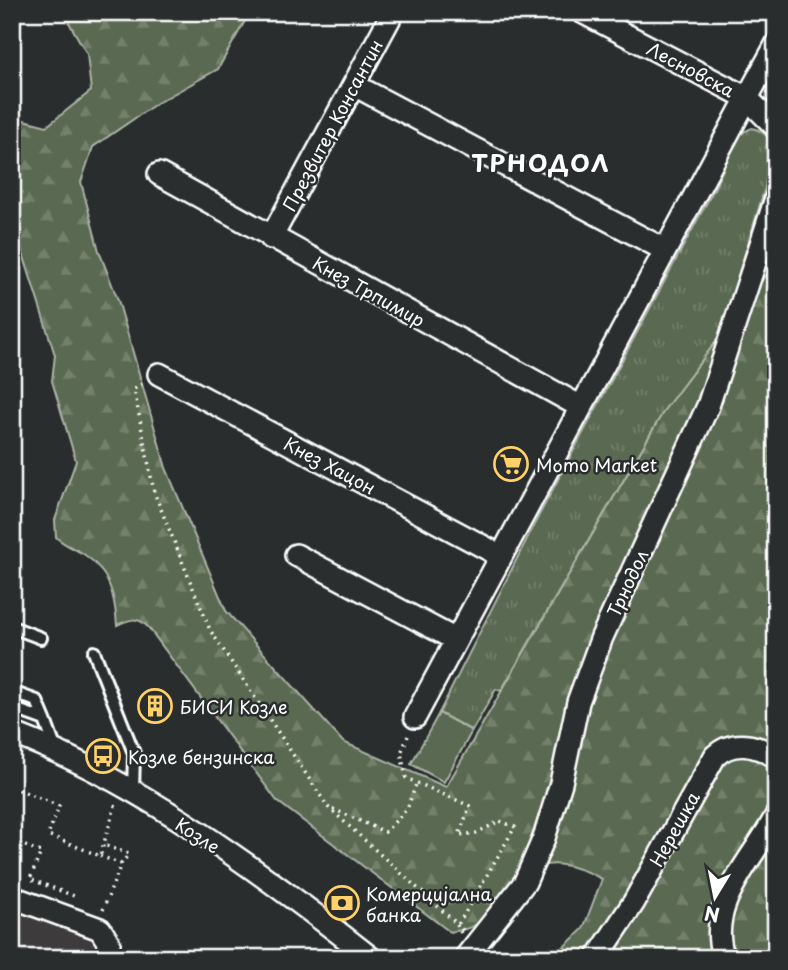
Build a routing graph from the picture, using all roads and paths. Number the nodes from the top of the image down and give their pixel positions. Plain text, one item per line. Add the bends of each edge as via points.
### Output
1 (393, 12) edge
2 (582, 12) edge
3 (776, 46) edge
4 (354, 85) junction
5 (747, 98) junction
6 (776, 127) edge
7 (159, 174) dead end
8 (776, 198) edge
9 (271, 237) junction
10 (665, 250) junction
11 (159, 374) joint
12 (581, 407) junction
13 (296, 555) dead end
14 (501, 556) junction
15 (12, 627) edge
16 (41, 638) dead end
17 (456, 640) junction
18 (94, 652) dead end
19 (12, 692) edge
20 (12, 708) edge
21 (415, 717) dead end
22 (45, 720) junction
23 (12, 733) edge
24 (56, 750) junction
25 (401, 753) dead end
26 (776, 757) edge
27 (417, 782) junction
28 (12, 788) edge
29 (126, 788) junction
30 (328, 807) junction
31 (776, 816) edge
32 (12, 841) edge
33 (104, 845) junction
34 (100, 856) junction
35 (121, 864) junction
36 (12, 897) edge
37 (79, 898) dead end
38 (91, 903) dead end
39 (468, 954) edge
40 (106, 958) edge
41 (371, 958) edge
42 (597, 958) edge
43 (724, 958) edge

1 - 4 street, Презвитер Консантин
2 - 5 street, Лесновска
3 - 5 street, Лесновска
4 - 9 street, Презвитер Консантин
4 - 10 street
5 - 6 street
5 - 10 street
7 - 9 street, Кнез Трпимир
8 - 39 street, Трнодол via 708,406 602,637 583,689 544,838 525,882
9 - 12 street, Кнез Трпимир
10 - 12 street
11 - 14 street, Кнез Хацон
11 - 30 path via 134,388 154,492 209,630
12 - 14 street
13 - 17 street
14 - 17 street
15 - 16 lane
17 - 21 street
18 - 29 lane via 134,753
19 - 22 lane via 37,701
20 - 22 lane
22 - 24 lane
23 - 24 street, Козле
24 - 29 street, Козле
25 - 27 path via 406,778
26 - 42 street, Нерешка via 742,745 722,749 715,756 634,902
27 - 30 path via 407,809 385,832
27 - 39 path via 470,806 459,835 476,833 500,821 515,827 459,923
28 - 34 path via 59,806 48,835
29 - 33 path
29 - 41 street, Козле via 247,867
30 - 39 path via 456,923
31 - 43 street via 723,905 717,927
32 - 37 path via 41,852 30,879
33 - 34 path
33 - 35 path via 129,855
34 - 35 path
35 - 38 path via 103,908
36 - 40 street via 100,929 109,943

